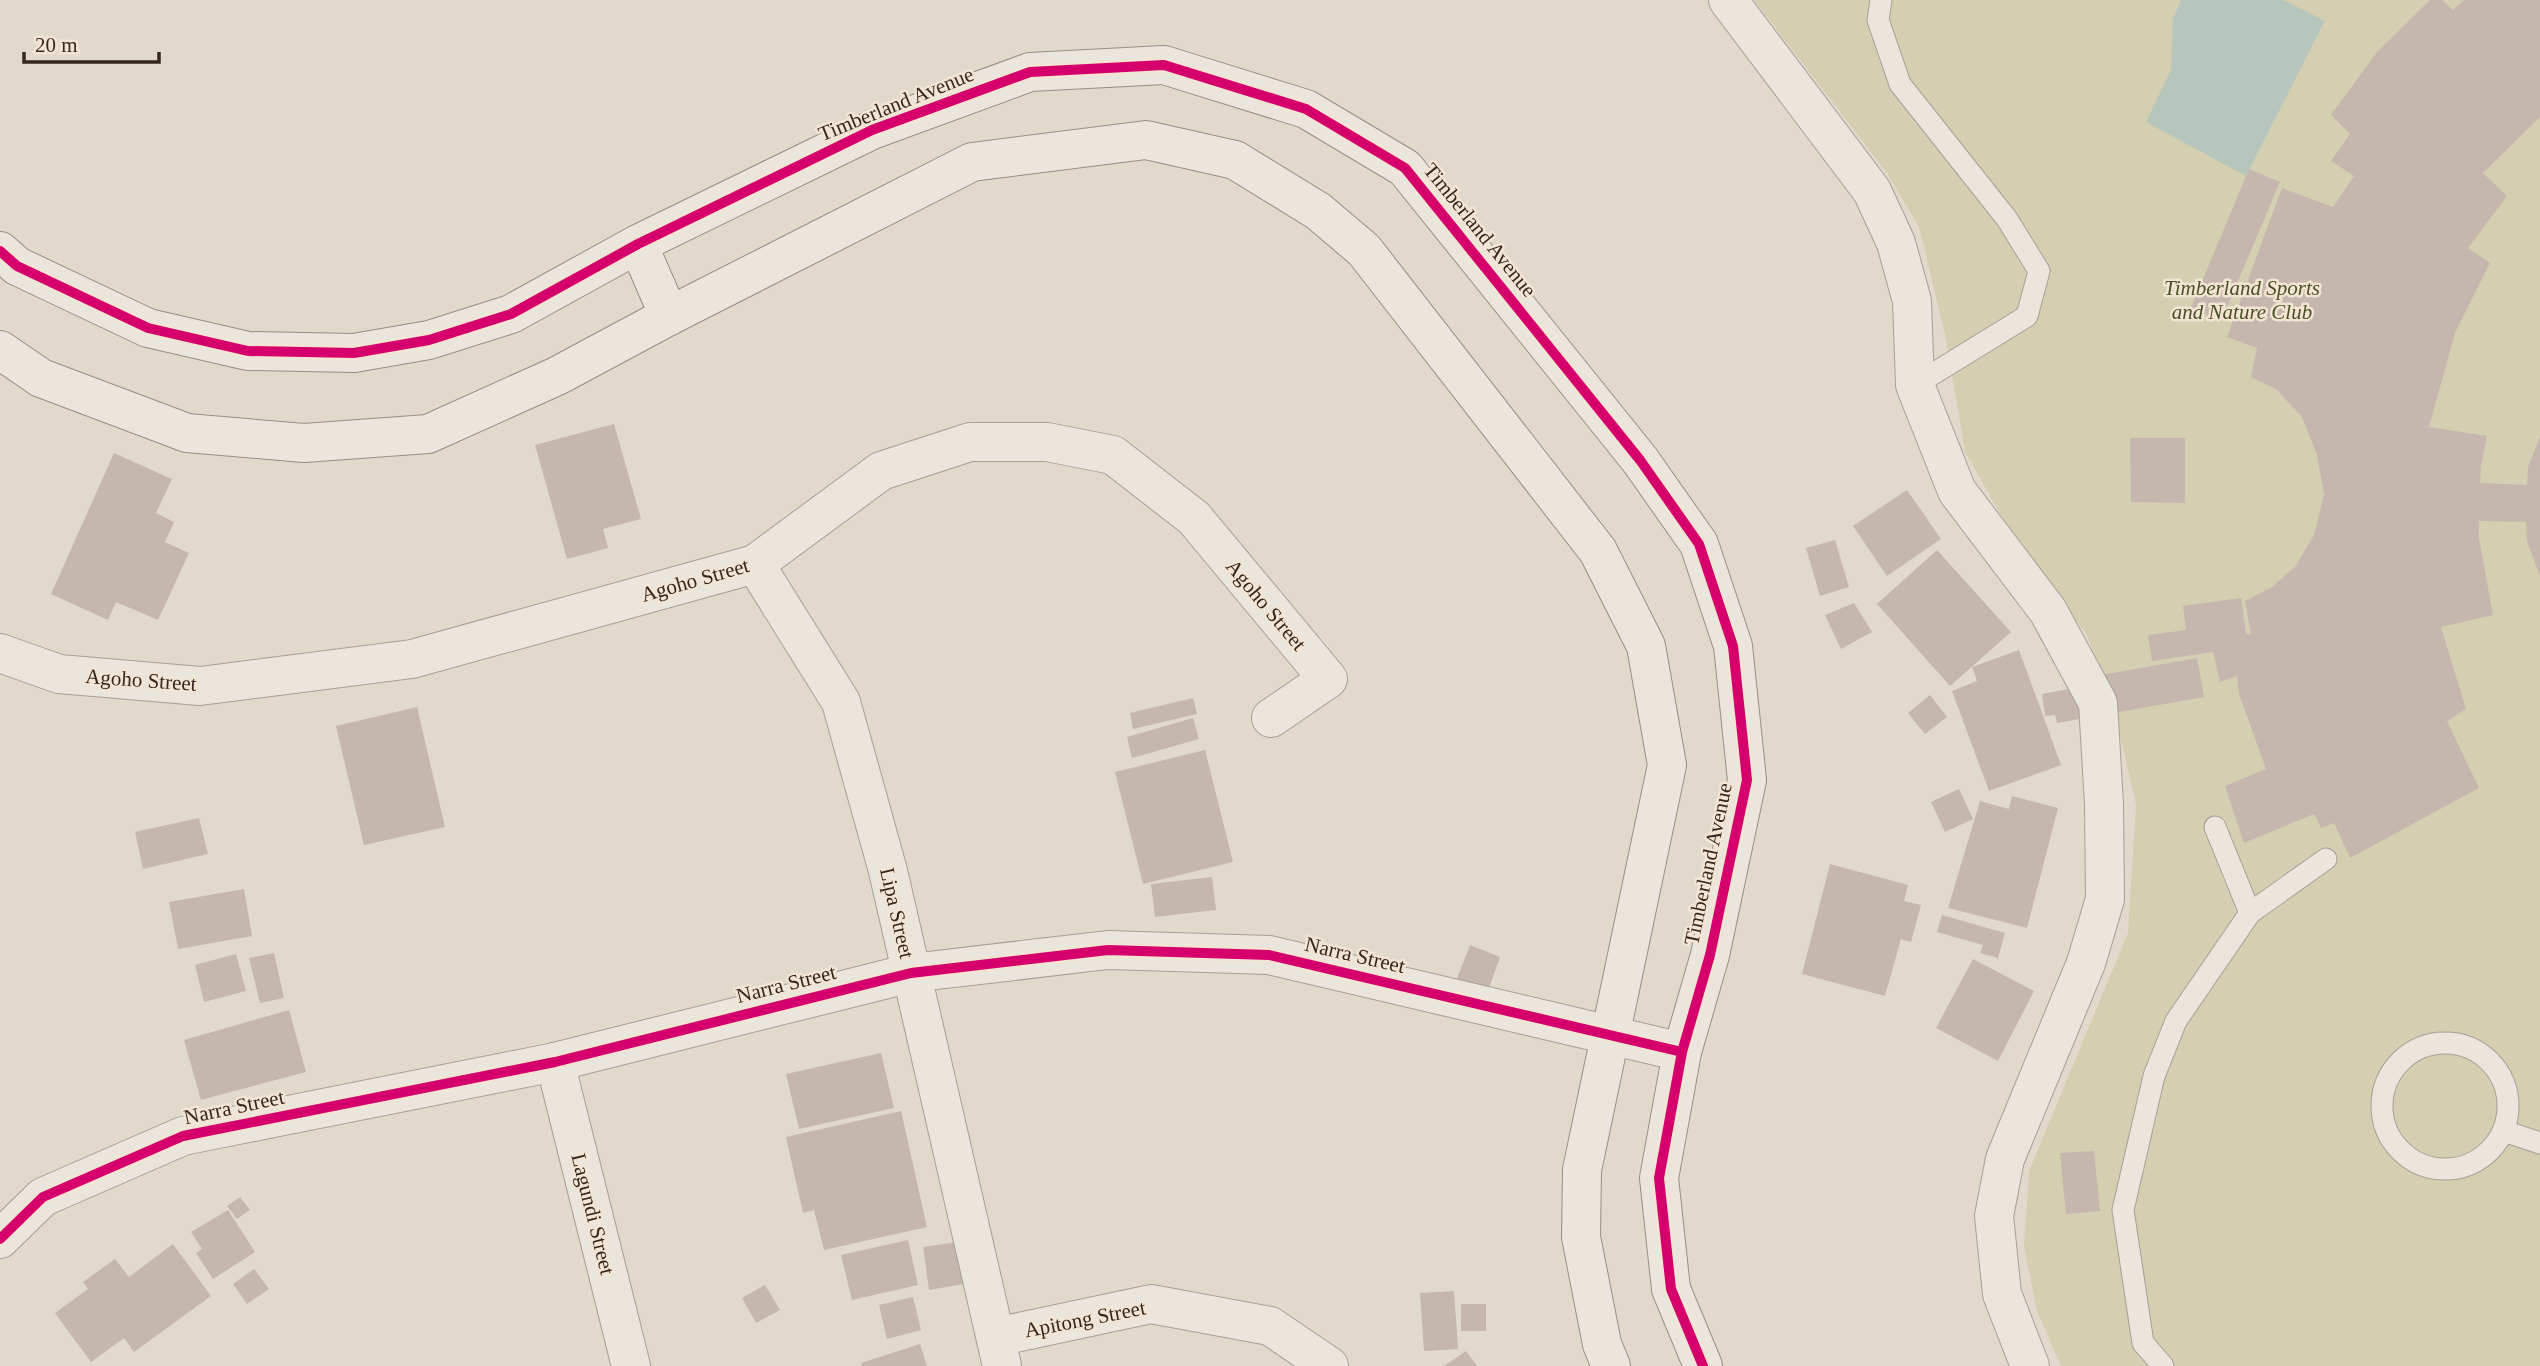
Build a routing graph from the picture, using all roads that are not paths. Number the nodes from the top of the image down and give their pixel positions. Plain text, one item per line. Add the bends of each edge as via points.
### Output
1 (1728, 0) edge
2 (1881, 0) edge
3 (638, 243) junction
4 (0, 251) edge
5 (669, 316) junction
6 (0, 351) edge
7 (1915, 385) junction
8 (755, 564) junction
9 (0, 653) edge
10 (1271, 718) dead end
11 (2215, 827) dead end
12 (2326, 859) dead end
13 (2250, 913) junction
14 (911, 973) junction
15 (1612, 1035) junction
16 (1682, 1052) junction
17 (555, 1062) junction
18 (2504, 1131) junction
19 (2540, 1143) edge
20 (0, 1239) edge
21 (999, 1352) edge
22 (631, 1366) edge
23 (1329, 1366) edge
24 (1611, 1366) edge
25 (1703, 1366) edge
26 (2030, 1366) edge
27 (2163, 1366) edge

1 - 7 street via 1872,191 1896,243 1912,301
2 - 7 lane via 1878,19 1900,83 2007,219 2039,271 2027,316
3 - 4 street, Timberland Avenue via 511,314 429,340 354,353 248,351 148,328 17,266
3 - 5 street
3 - 16 street, Timberland Avenue via 872,130 1030,72 1164,65 1306,109 1405,168 1640,460 1699,544 1733,646 1747,780 1710,955
5 - 6 street via 557,376 428,434 304,443 187,433 41,378
5 - 15 street via 972,162 1146,140 1235,160 1318,211 1364,250 1598,551 1646,646 1667,765
7 - 26 street via 1957,491 2048,611 2098,703 2105,899 2086,963 2005,1159 1994,1216 2002,1294
8 - 9 street, Agoho Street via 412,659 200,686 59,674
8 - 10 street, Agoho Street via 881,471 970,442 1048,442 1113,455 1194,517 1328,679
8 - 14 street, Lipa Street via 841,702
11 - 13 lane
12 - 13 lane
13 - 27 lane via 2176,1021 2154,1076 2123,1210 2143,1343
14 - 15 street, Narra Street via 1108,950 1269,955
14 - 17 street, Narra Street
14 - 21 street, Lipa Street
15 - 16 street, Narra Street
15 - 24 street via 1582,1170 1581,1237 1602,1344
16 - 25 street, Timberland Avenue via 1658,1178 1671,1289
17 - 20 street, Narra Street via 183,1136 44,1197
17 - 22 street, Lagundi Street
18 - 18 lane via 2505,1087 2495,1068 2478,1052 2458,1044 2436,1043 2397,1063 2386,1082 2381,1101 2390,1140 2421,1166 2460,1168 2478,1160
18 - 19 lane
21 - 23 street, Apitong Street via 1151,1304 1270,1326

